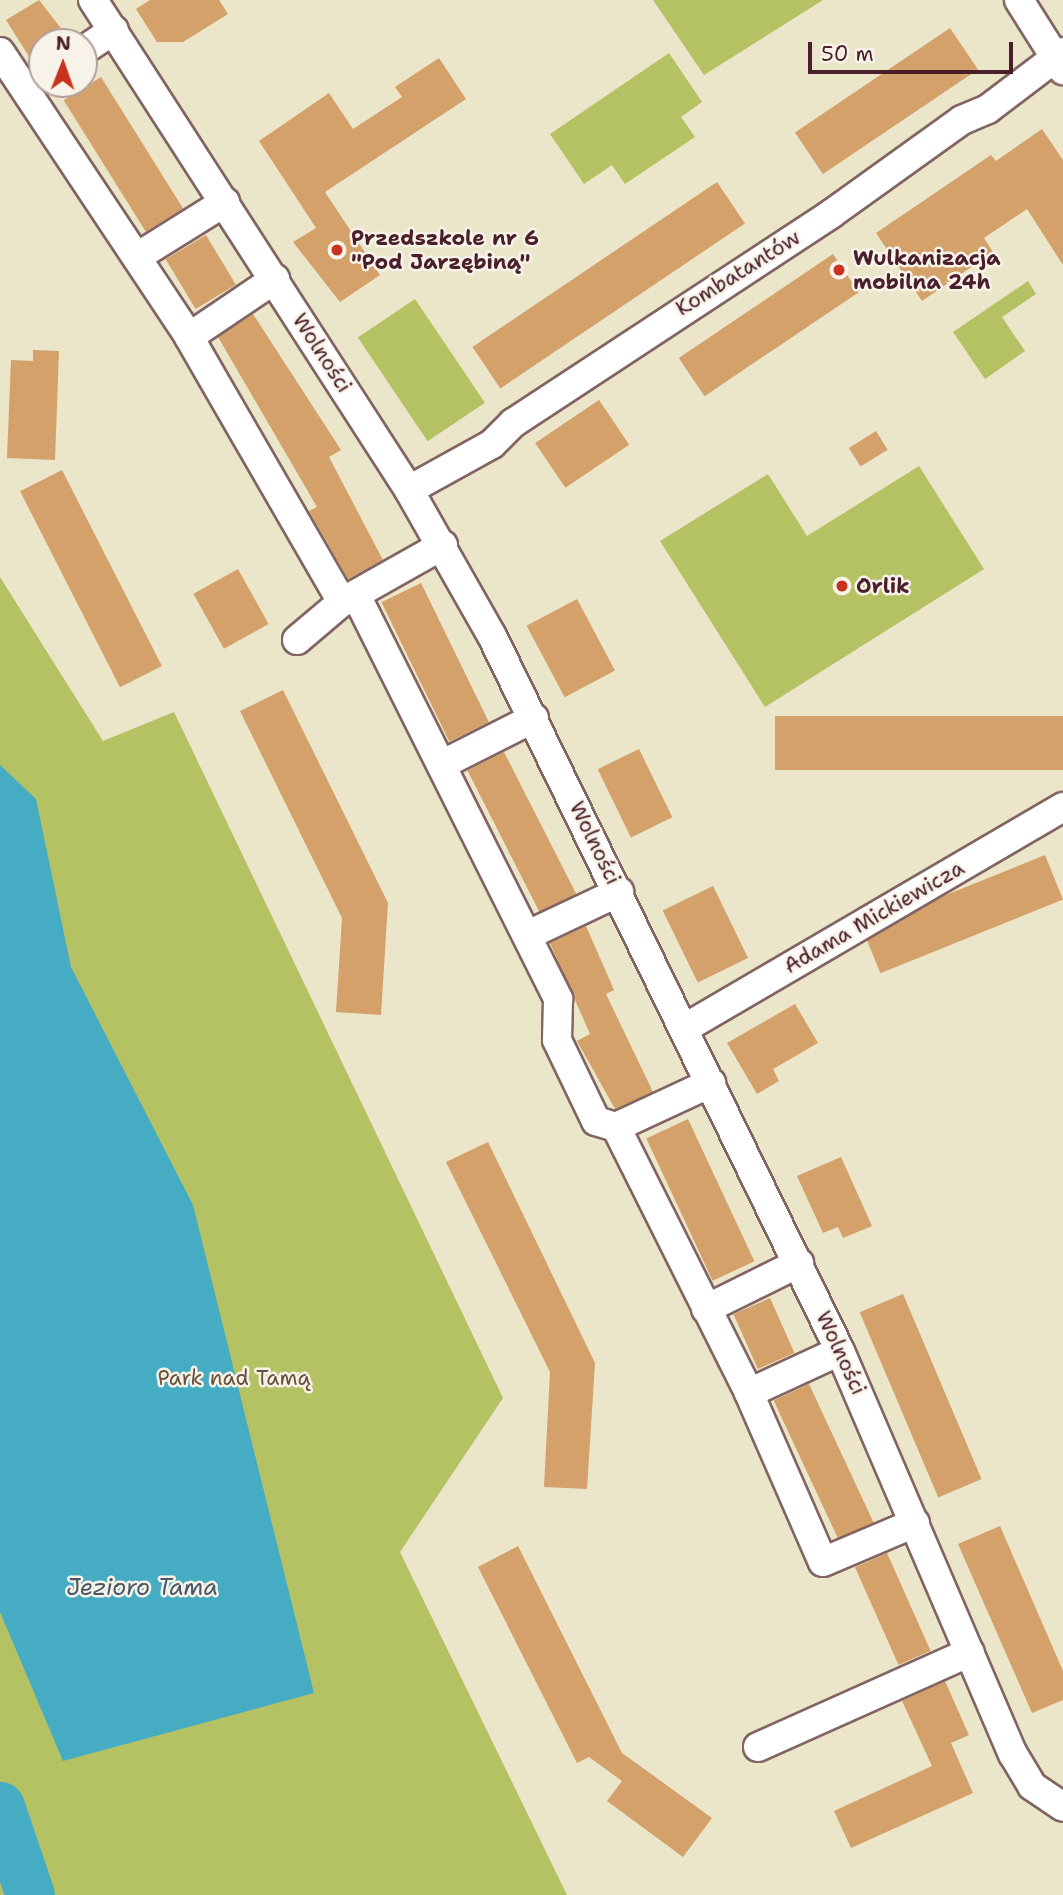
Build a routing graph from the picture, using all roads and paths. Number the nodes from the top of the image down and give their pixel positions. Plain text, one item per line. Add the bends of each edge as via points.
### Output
1 (1018, 0) edge
2 (105, 10) edge
3 (96, 28) edge
4 (0, 52) edge
5 (1060, 60) edge
6 (28, 80) edge
7 (41, 98) edge
8 (225, 202) junction
9 (137, 257) junction
10 (275, 279) junction
11 (189, 337) junction
12 (409, 490) junction
13 (443, 545) junction
14 (349, 598) junction
15 (297, 640) dead end
16 (534, 718) junction
17 (443, 764) junction
18 (1063, 807) edge
19 (619, 892) junction
20 (528, 935) junction
21 (685, 1028) junction
22 (711, 1083) junction
23 (616, 1127) junction
24 (799, 1263) junction
25 (706, 1309) junction
26 (840, 1351) junction
27 (748, 1394) junction
28 (915, 1523) junction
29 (970, 1652) junction
30 (758, 1746) dead end
31 (1063, 1807) edge

1 - 5 street
2 - 3 street
2 - 8 street, Wolności
4 - 6 street
5 - 12 street, Kombatantów via 988,109 962,120 831,214 513,423 492,444
7 - 9 street
8 - 9 street
8 - 10 street, Wolności
9 - 11 street
10 - 11 street
10 - 12 street, Wolności
11 - 14 street
12 - 13 street, Wolności
13 - 14 street
13 - 16 street, Wolności
14 - 15 street
14 - 17 street
16 - 17 street
16 - 19 street, Wolności
17 - 20 street
18 - 21 street, Adama Mickiewicza
19 - 20 street, Wolności
19 - 21 street, Wolności
20 - 23 street via 558,999 557,1040 596,1121
21 - 22 street, Wolności
22 - 23 street
22 - 24 street, Wolności
23 - 25 street
24 - 25 street
24 - 26 street, Wolności
25 - 27 street
26 - 27 street
26 - 28 street, Wolności
27 - 28 street via 823,1562
28 - 29 street, Wolności
29 - 30 street
29 - 31 street, Wolności via 1023,1773

